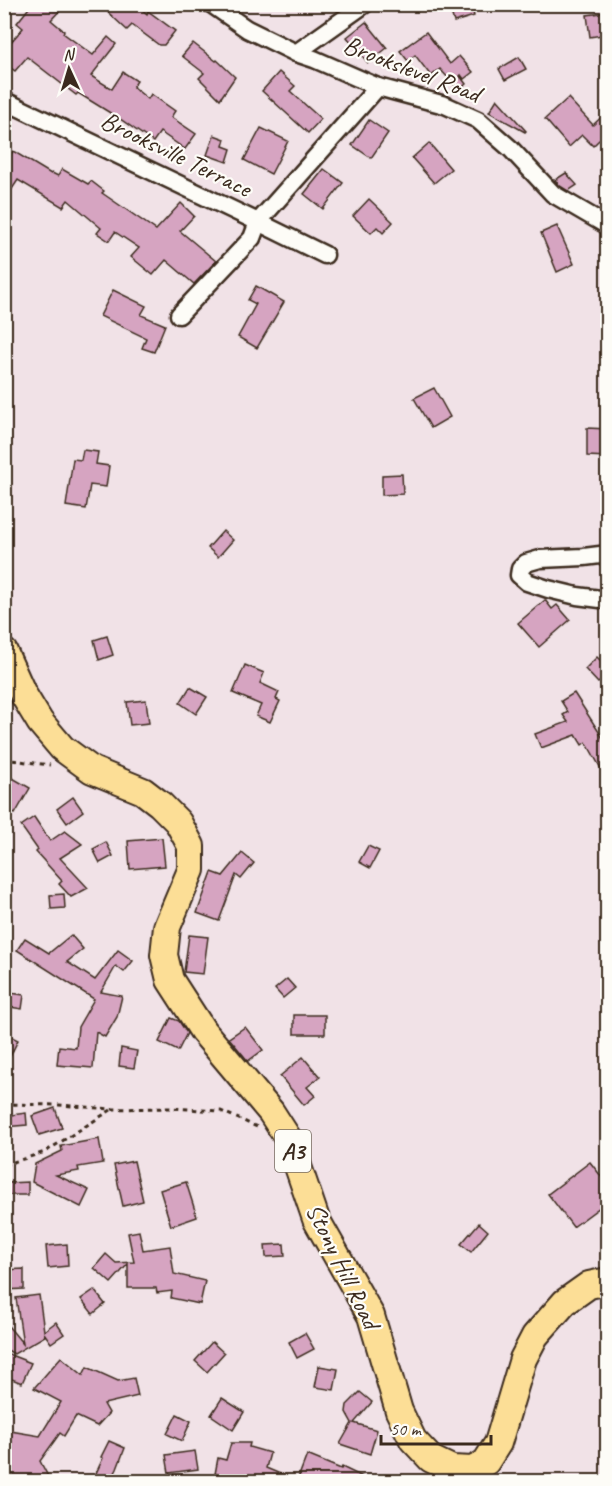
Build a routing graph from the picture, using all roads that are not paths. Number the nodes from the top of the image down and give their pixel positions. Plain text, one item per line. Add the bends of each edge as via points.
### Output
1 (211, 4) edge
2 (364, 4) edge
3 (296, 53) junction
4 (378, 87) junction
5 (5, 101) edge
6 (258, 222) junction
7 (608, 226) edge
8 (325, 255) dead end
9 (179, 315) dead end
10 (608, 554) edge
11 (608, 600) edge
12 (4, 652) edge
13 (608, 1281) edge

1 - 3 street, Brookslevel Road via 247,29
2 - 3 street
3 - 4 street, Brookslevel Road
4 - 6 street, Brooksville Terrace
4 - 7 street, Brookslevel Road via 445,105 478,120 554,194
5 - 6 street, Brooksville Terrace
6 - 8 street
6 - 9 street via 252,238
10 - 11 street via 540,559 526,563 519,575 526,582 548,589
12 - 13 main road, Stony Hill Road / A3 via 23,694 62,748 92,770 160,804 178,822 191,846 191,870 167,927 164,955 170,980 203,1030 271,1112 289,1140 316,1219 371,1316 399,1412 413,1440 431,1458 453,1469 473,1470 486,1462 498,1443 523,1359 535,1336 565,1302 589,1285

